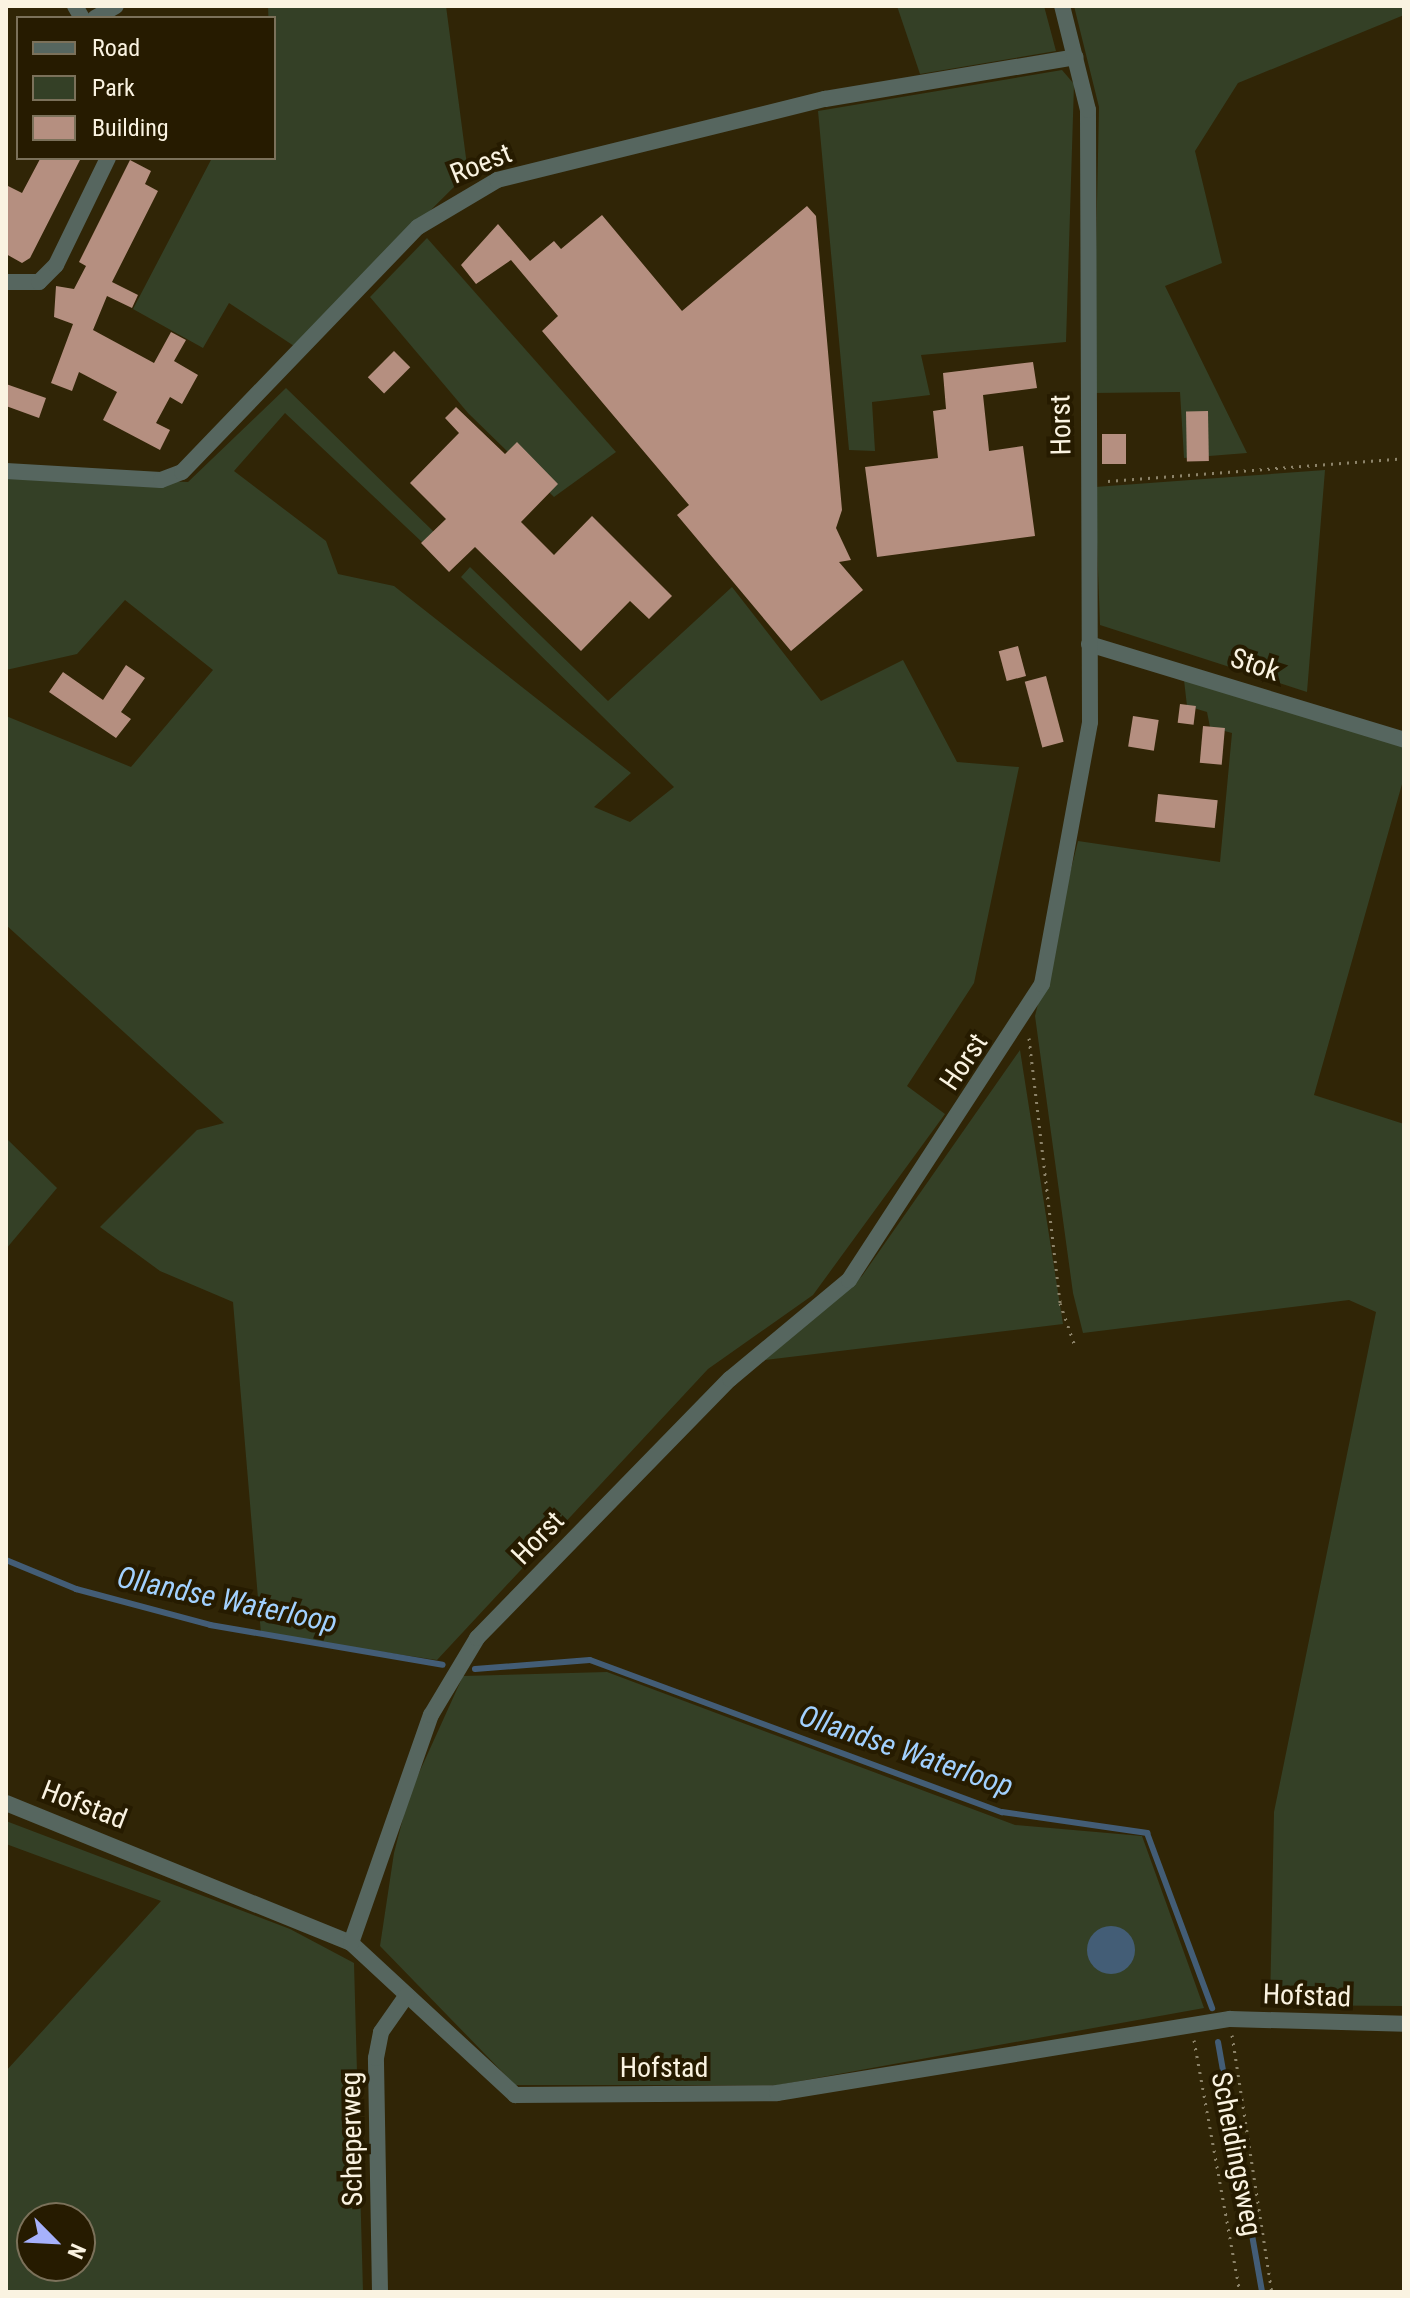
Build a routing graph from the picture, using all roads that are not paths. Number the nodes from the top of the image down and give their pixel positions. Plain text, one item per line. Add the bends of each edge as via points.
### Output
1 (116, 6) edge
2 (1062, 6) edge
3 (98, 16) edge
4 (1076, 57) junction
5 (107, 160) edge
6 (6, 282) edge
7 (6, 471) edge
8 (1089, 644) junction
9 (1404, 740) edge
10 (6, 1803) edge
11 (351, 1943) junction
12 (407, 1995) junction
13 (1404, 2024) edge
14 (380, 2292) edge

1 - 3 street
2 - 4 street, Horst
4 - 7 street, Roest via 825,99 497,180 418,227 182,472 161,480
4 - 8 street, Horst via 1088,110
5 - 6 street via 56,265 39,282
8 - 9 street, Stok
8 - 11 street, Horst via 1090,722 1042,984 1024,1019 849,1280 730,1379 477,1638 431,1715
10 - 11 street, Hofstad
11 - 12 street, Hofstad
12 - 13 street, Hofstad via 515,2095 777,2093 1190,2023 1230,2019
12 - 14 street, Scheperweg via 381,2032 376,2058

